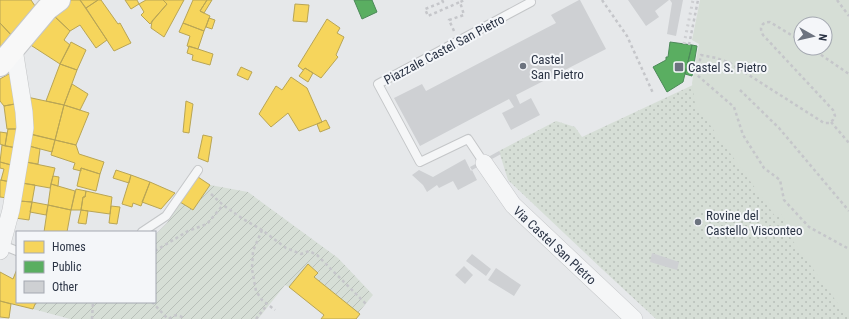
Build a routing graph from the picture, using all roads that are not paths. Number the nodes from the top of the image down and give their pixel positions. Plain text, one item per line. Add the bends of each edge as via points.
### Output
1 (531, 2) dead end
2 (49, 3) edge
3 (7, 57) edge
4 (483, 162) joint
5 (198, 170) dead end
6 (144, 231) edge
7 (6, 249) edge
8 (634, 319) edge

1 - 4 lane, Piazzale Castel San Pietro via 378,84 420,162 468,139
2 - 3 main road
3 - 7 street via 24,112 25,128
4 - 8 street, Via Castel San Pietro via 513,206
5 - 6 lane via 166,216

